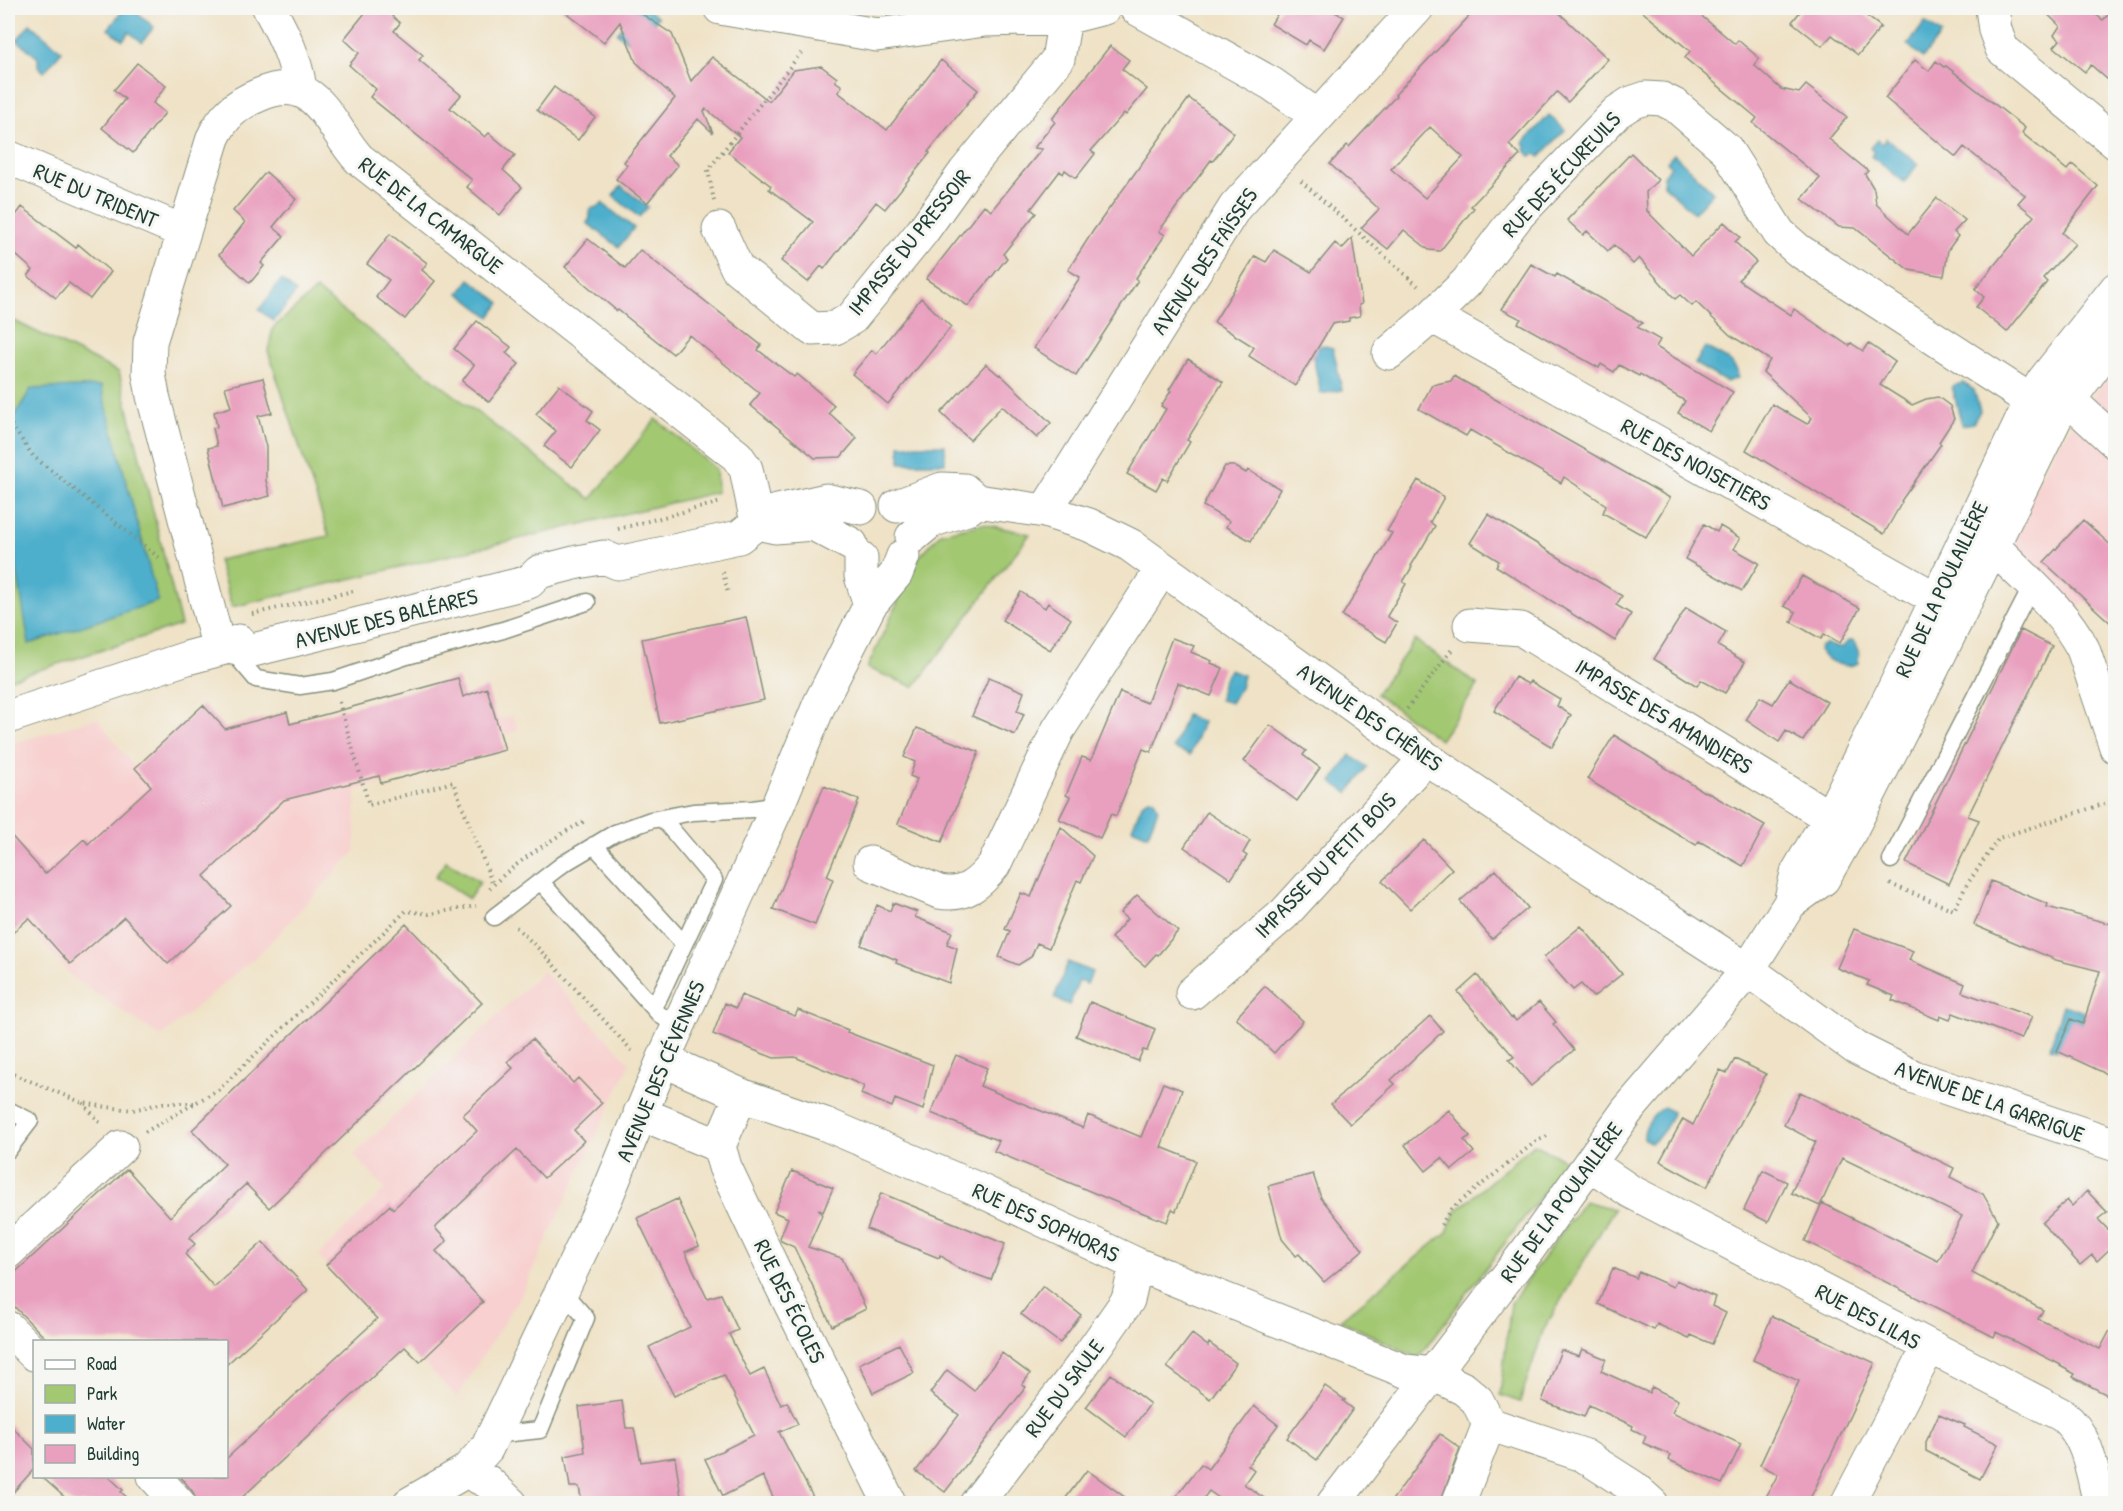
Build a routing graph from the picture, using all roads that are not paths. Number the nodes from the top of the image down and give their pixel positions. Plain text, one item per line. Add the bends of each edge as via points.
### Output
1 (269, 8) edge
2 (720, 8) edge
3 (1104, 8) edge
4 (1136, 8) edge
5 (1418, 8) edge
6 (1992, 8) edge
7 (985, 14) edge
8 (1065, 18) junction
9 (300, 90) junction
10 (1317, 116) junction
11 (2115, 143) edge
12 (8, 157) edge
13 (719, 229) road end
14 (184, 232) junction
15 (2115, 289) edge
16 (1432, 316) junction
17 (2115, 337) edge
18 (1389, 353) dead end
19 (2051, 405) junction
20 (2115, 443) edge
21 (977, 501) junction
22 (897, 506) junction
23 (861, 508) junction
24 (1045, 512) junction
25 (757, 523) junction
26 (1992, 545) junction
27 (908, 547) junction
28 (856, 551) junction
29 (1162, 569) junction
30 (2032, 586) junction
31 (587, 602) dead end
32 (870, 605) junction
33 (1948, 605) junction
34 (1470, 626) road end
35 (224, 648) junction
36 (8, 717) edge
37 (2115, 747) edge
38 (1426, 758) junction
39 (778, 805) junction
40 (662, 818) junction
41 (1841, 823) junction
42 (594, 845) junction
43 (1891, 860) dead end
44 (870, 863) dead end
45 (541, 882) junction
46 (497, 915) road end
47 (683, 943) junction
48 (1748, 970) junction
49 (1192, 993) dead end
50 (665, 1018) junction
51 (659, 1070) junction
52 (741, 1095) junction
53 (8, 1110) edge
54 (640, 1113) junction
55 (2115, 1145) edge
56 (121, 1146) road end
57 (719, 1146) junction
58 (8, 1150) edge
59 (1590, 1164) junction
60 (8, 1252) edge
61 (1136, 1264) junction
62 (8, 1328) edge
63 (1929, 1347) junction
64 (33, 1353) edge
65 (1433, 1374) junction
66 (1489, 1424) junction
67 (466, 1471) junction
68 (156, 1478) edge
69 (179, 1503) edge
70 (409, 1503) edge
71 (511, 1503) edge
72 (890, 1503) edge
73 (976, 1503) edge
74 (1333, 1503) edge
75 (1458, 1503) edge
76 (1652, 1503) edge
77 (1847, 1503) edge
78 (2100, 1503) edge

1 - 9 street via 288,41
2 - 7 street via 877,35
3 - 8 street
4 - 10 street via 1272,84
5 - 10 street, AVENUE DES FAÏSSES
6 - 11 street via 2002,50
7 - 8 street
8 - 13 street, IMPASSE DU PRESSOIR via 1058,58 852,318 835,328 812,329 737,268
9 - 14 street via 280,87 246,100 220,123
9 - 25 street, RUE DE LA CAMARGUE via 328,113 359,159 737,456 746,470
10 - 24 street, AVENUE DES FAÏSSES via 1235,207
12 - 14 street, RUE DU TRIDENT
14 - 35 street via 150,342 149,374
15 - 19 street, RUE DE LA POULAILLÈRE via 2044,380
16 - 18 street, RUE DES ÉCUREUILS
16 - 19 street, RUE DES ÉCUREUILS via 1467,282 1518,215 1617,112 1646,98 1662,99 1726,148 1779,233 1798,250
16 - 33 street, RUE DES NOISETIERS
17 - 19 street, RUE DE LA POULAILLÈRE
19 - 20 street, RUE DES ÉCUREUILS
19 - 26 street, RUE DE LA POULAILLÈRE via 2037,458
19 - 33 street, RUE DE LA POULAILLÈRE
21 - 22 street, AVENUE DES CHÊNES via 964,490 942,489
21 - 24 street, AVENUE DES CHÊNES
21 - 27 street via 967,509 931,521
22 - 23 street via 879,502
22 - 27 street via 912,528
23 - 25 street, AVENUE DES BALÉARES via 826,500 771,513
23 - 28 street via 850,525 849,535
24 - 29 street, AVENUE DES CHÊNES via 1089,525 1130,545
25 - 28 street via 776,527 813,524
25 - 35 street, AVENUE DES BALÉARES via 739,537 618,563 604,557 539,572 529,582 314,636 249,651
26 - 30 street
26 - 33 street, RUE DE LA POULAILLÈRE
27 - 28 street via 887,565 869,563
27 - 32 street, AVENUE DES CÉVENNES via 896,574
28 - 32 street
29 - 38 street, AVENUE DES CHÊNES
29 - 44 street via 1058,730 994,865 984,878 951,894
30 - 37 street via 2059,614 2083,649
30 - 43 lane
31 - 35 lane via 333,681 300,686 256,679
32 - 39 street, AVENUE DES CÉVENNES via 820,703
33 - 41 street, RUE DE LA POULAILLÈRE via 1894,689
34 - 41 street, IMPASSE DES AMANDIERS via 1521,629
35 - 36 street, AVENUE DES BALÉARES
38 - 48 street, AVENUE DES CHÊNES
38 - 49 street, IMPASSE DU PETIT BOIS via 1284,914
39 - 40 lane
39 - 50 street, AVENUE DES CÉVENNES
40 - 42 lane via 615,832
40 - 47 lane via 714,880
41 - 48 street, RUE DE LA POULAILLÈRE via 1823,879 1790,903
42 - 45 lane
42 - 47 lane
45 - 46 lane
45 - 50 lane
47 - 50 lane
48 - 55 street, AVENUE DE LA GARRIGUE via 1856,1048 1914,1077
48 - 59 street, RUE DE LA POULAILLÈRE via 1627,1111
50 - 51 street, AVENUE DES CÉVENNES
51 - 52 street, RUE DES SOPHORAS
51 - 54 street, AVENUE DES CÉVENNES
52 - 57 street
52 - 61 street, RUE DES SOPHORAS via 825,1124 973,1187
53 - 58 lane via 30,1121
54 - 57 street
54 - 67 street, AVENUE DES CÉVENNES via 606,1198 487,1448
56 - 60 street
57 - 72 street, RUE DES ÉCOLES via 725,1167 780,1283
59 - 63 street, RUE DES LILAS via 1629,1191
59 - 65 street, RUE DE LA POULAILLÈRE
61 - 65 street, RUE DES SOPHORAS via 1405,1371
61 - 73 street, RUE DU SAULE via 1128,1300 1082,1367
62 - 64 street
63 - 77 street
63 - 78 street, RUE DES LILAS via 2046,1406 2073,1424 2083,1439
65 - 66 street, RUE DES SOPHORAS via 1477,1400
65 - 74 street, RUE DE LA POULAILLÈRE
66 - 75 street
66 - 76 street via 1582,1455
67 - 70 street, AVENUE DES CÉVENNES
67 - 71 street via 488,1482
68 - 69 street

